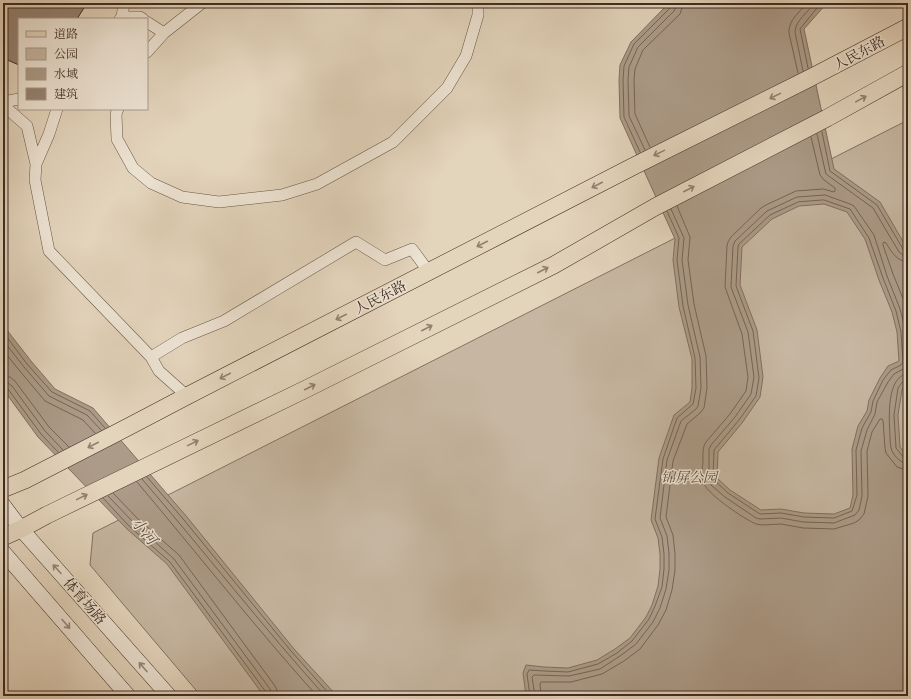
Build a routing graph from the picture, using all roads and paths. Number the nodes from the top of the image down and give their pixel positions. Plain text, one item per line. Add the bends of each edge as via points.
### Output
1 (124, 3) edge
2 (202, 3) edge
3 (478, 3) edge
4 (121, 18) edge
5 (142, 18) edge
6 (148, 23) edge
7 (908, 27) edge
8 (164, 34) junction
9 (148, 51) edge
10 (908, 73) edge
11 (18, 99) edge
12 (3, 102) edge
13 (3, 105) edge
14 (57, 110) edge
15 (118, 110) edge
16 (36, 164) junction
17 (429, 272) junction
18 (151, 357) junction
19 (187, 396) junction
20 (3, 489) edge
21 (3, 505) edge
22 (21, 529) junction
23 (3, 537) edge
24 (3, 552) edge
25 (128, 696) edge
26 (169, 696) edge

1 - 4 street
2 - 8 street
3 - 15 street via 478,15 466,56 447,88 393,142 317,184 282,195 219,202 182,197 151,183 133,168 117,139
4 - 5 street
6 - 8 street
7 -> 17 main road, 人民东路
8 - 9 street
22 -> 10 main road via 554,264 655,207
11 - 12 street
13 - 16 street via 26,126
14 - 16 street
16 - 18 street via 35,180 49,251
17 - 18 street via 412,249 385,260 356,242 224,321 182,338
17 -> 19 main road, 人民东路
18 - 19 street via 159,371
19 -> 20 main road, 人民东路
21 - 22 main road, 体育场路
22 - 23 main road
26 -> 22 main road, 体育场路
24 -> 25 main road

